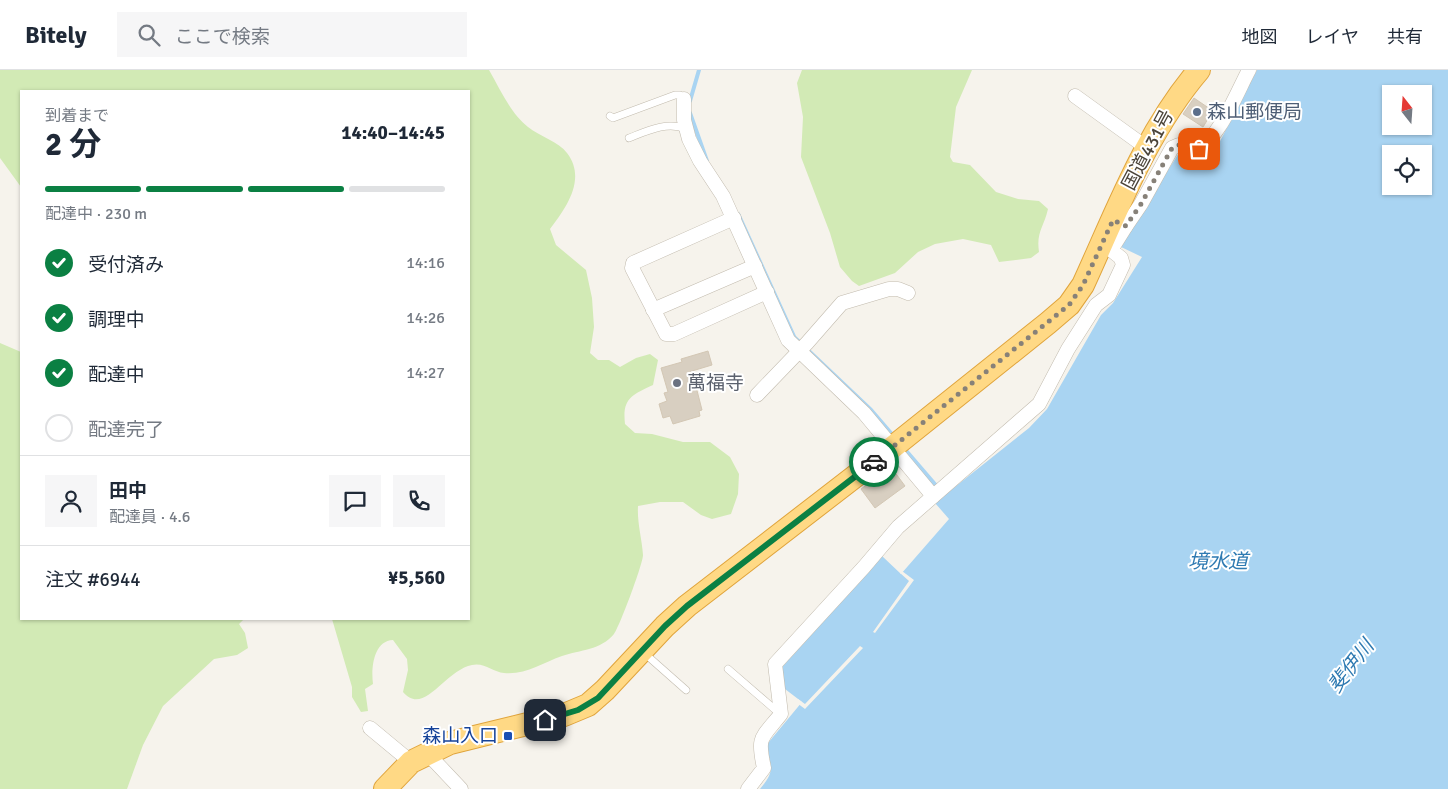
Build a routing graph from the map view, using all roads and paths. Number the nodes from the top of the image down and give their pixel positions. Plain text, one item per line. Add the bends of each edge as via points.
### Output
1 (1199, 70) edge
2 (1249, 70) edge
3 (1075, 96) dead end
4 (684, 99) joint
5 (610, 116) dead end
6 (686, 129) junction
7 (629, 138) dead end
8 (1147, 148) junction
9 (734, 218) junction
10 (1119, 223) junction
11 (755, 266) junction
12 (767, 292) junction
13 (908, 293) dead end
14 (653, 310) junction
15 (802, 348) junction
16 (757, 395) dead end
17 (897, 444) junction
18 (937, 492) junction
19 (641, 651) junction
20 (728, 669) dead end
21 (686, 690) dead end
22 (781, 714) junction
23 (370, 728) dead end
24 (419, 757) junction
25 (385, 789) edge
26 (461, 789) edge
27 (748, 789) edge

1 - 8 highway, 国道431号 via 1170,108
2 - 10 street via 1212,139 1192,151 1179,145 1172,148 1141,204
3 - 8 street
4 - 5 lane via 675,94
4 - 6 street
6 - 7 lane via 678,125 666,126
6 - 9 street via 700,161
8 - 10 highway, 国道431号
9 - 11 street
9 - 14 street via 633,263 632,268
10 - 17 highway, 国道431号 via 1069,305
10 - 18 street via 1111,250 1121,258 1123,265 1109,295 1096,305 1068,350 1044,398
11 - 12 street
11 - 14 street
12 - 14 street via 674,334 666,334
12 - 15 street via 788,340
13 - 15 street via 889,289 842,303
15 - 16 street
15 - 17 street
17 - 18 street
17 - 19 highway, 国道431号 via 687,606
18 - 22 street via 898,527 775,664
19 - 21 lane
19 - 24 highway, 国道431号 via 598,698 578,710 450,743
20 - 22 lane
22 - 27 street via 760,740 764,768
23 - 24 street
24 - 25 highway, 国道431号
24 - 26 street

